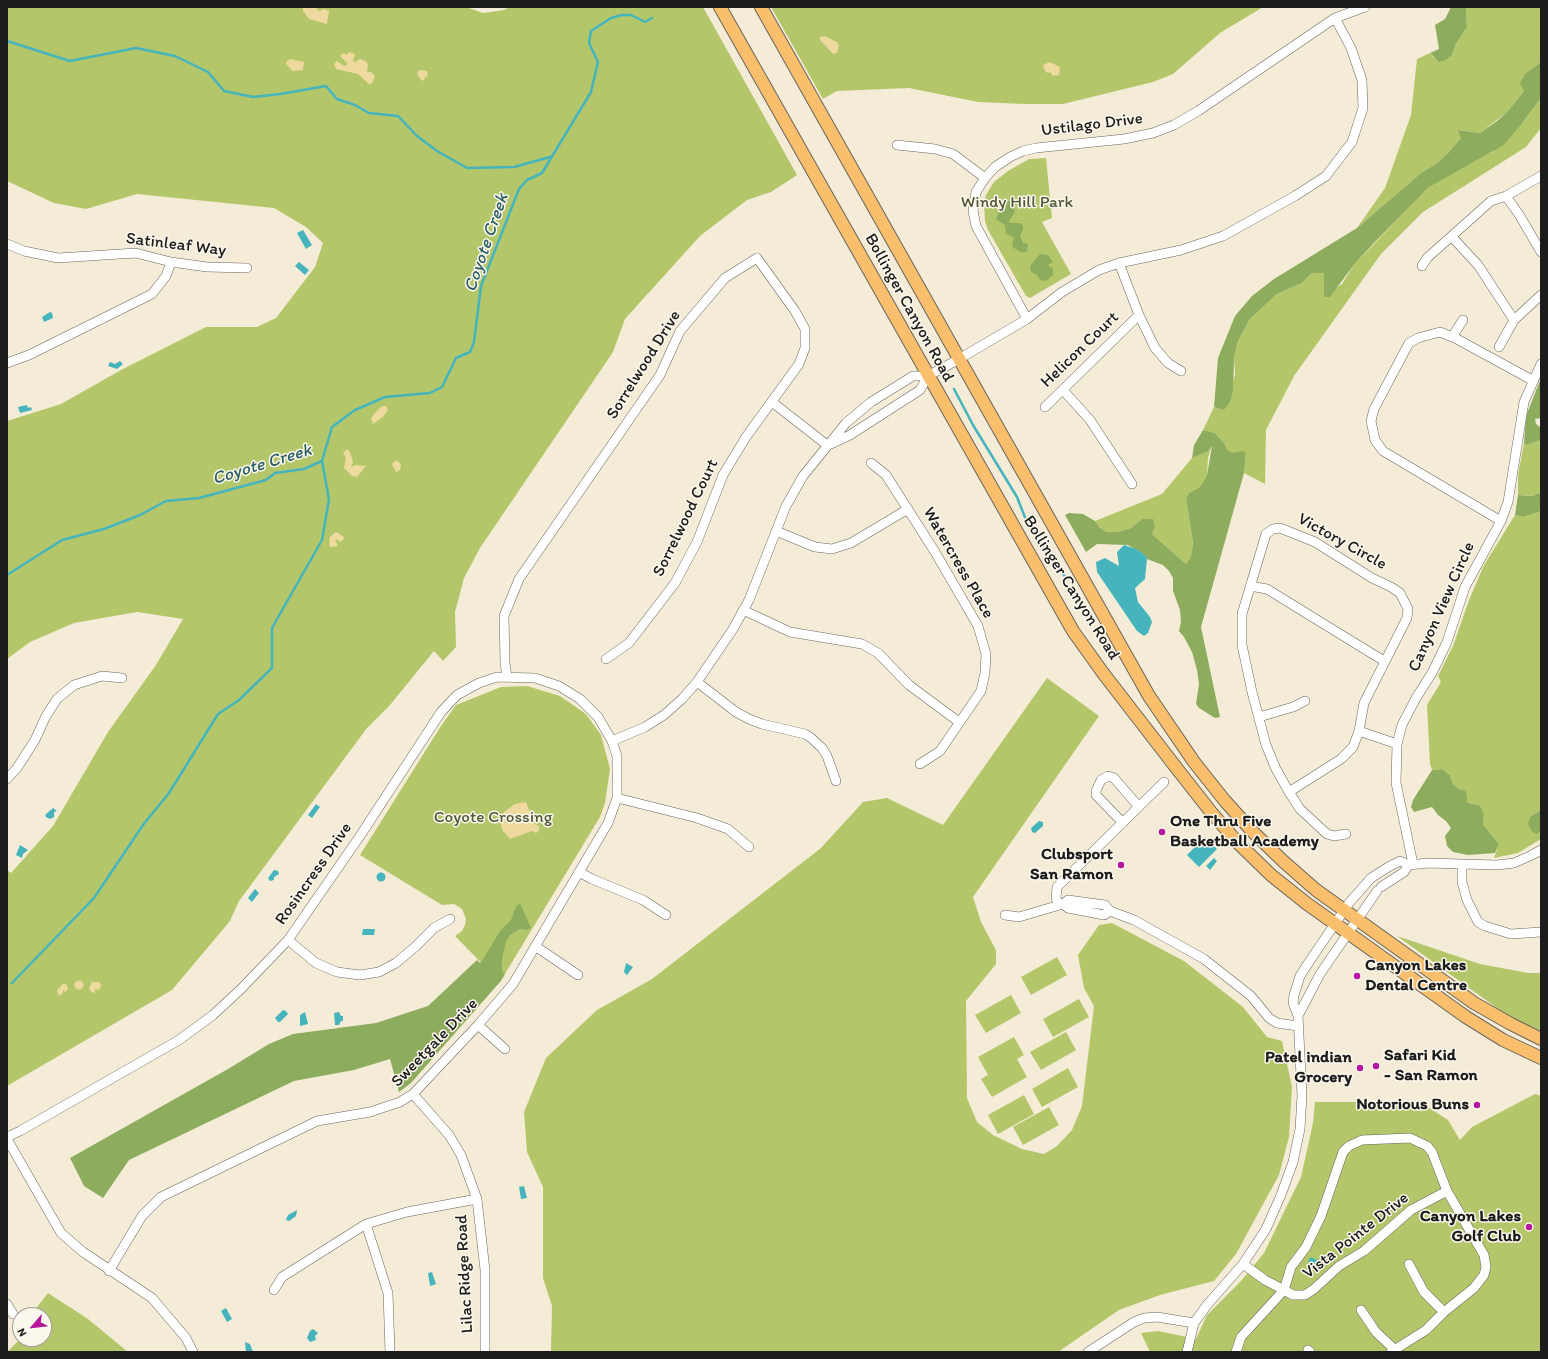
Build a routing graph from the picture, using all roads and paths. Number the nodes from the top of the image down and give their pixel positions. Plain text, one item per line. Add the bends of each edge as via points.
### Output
1 (720, 7) edge
2 (761, 7) edge
3 (1365, 7) edge
4 (1335, 18) junction
5 (897, 145) dead end
6 (1541, 176) edge
7 (985, 178) junction
8 (1506, 196) junction
9 (1452, 237) junction
10 (7, 244) edge
11 (1541, 252) edge
12 (171, 262) junction
13 (1119, 263) junction
14 (1422, 266) dead end
15 (247, 268) dead end
16 (1541, 295) edge
17 (1139, 315) junction
18 (1027, 319) junction
19 (1463, 320) dead end
20 (1514, 320) junction
21 (1452, 337) junction
22 (1499, 346) dead end
23 (959, 359) junction
24 (7, 363) edge
25 (1541, 364) edge
26 (1181, 371) dead end
27 (928, 376) junction
28 (1532, 380) junction
29 (1063, 390) junction
30 (772, 402) junction
31 (1045, 407) dead end
32 (828, 445) junction
33 (871, 463) dead end
34 (1132, 484) dead end
35 (908, 509) junction
36 (1501, 521) junction
37 (776, 531) junction
38 (1250, 586) junction
39 (743, 610) junction
40 (606, 659) dead end
41 (1384, 662) junction
42 (507, 676) junction
43 (122, 678) dead end
44 (697, 682) junction
45 (1305, 701) dead end
46 (1259, 717) junction
47 (959, 722) junction
48 (1359, 731) junction
49 (612, 741) junction
50 (1397, 744) junction
51 (920, 764) dead end
52 (7, 779) edge
53 (836, 781) dead end
54 (1164, 782) dead end
55 (1289, 792) junction
56 (617, 798) junction
57 (1139, 807) junction
58 (1123, 823) junction
59 (1346, 834) dead end
60 (749, 847) dead end
61 (1541, 850) edge
62 (1411, 864) junction
63 (1462, 864) junction
64 (579, 872) junction
65 (1061, 904) junction
66 (1344, 911) junction
67 (666, 915) dead end
68 (1005, 915) dead end
69 (450, 919) dead end
70 (1356, 920) junction
71 (1335, 924) junction
72 (1541, 932) edge
73 (1347, 933) junction
74 (288, 940) junction
75 (535, 946) junction
76 (578, 975) dead end
77 (1298, 1016) junction
78 (478, 1025) junction
79 (1298, 1026) junction
80 (1541, 1039) edge
81 (505, 1049) dead end
82 (1541, 1058) edge
83 (413, 1094) junction
84 (7, 1138) edge
85 (1447, 1191) junction
86 (477, 1199) junction
87 (366, 1224) junction
88 (1243, 1264) junction
89 (1409, 1264) dead end
90 (109, 1271) junction
91 (274, 1290) dead end
92 (1284, 1290) junction
93 (1361, 1310) dead end
94 (1444, 1312) junction
95 (1194, 1323) junction
96 (1393, 1350) edge
97 (193, 1352) edge
98 (390, 1352) edge
99 (485, 1352) edge
100 (1088, 1352) edge
101 (1187, 1352) edge
102 (1236, 1352) edge

1 - 27 main road, Bollinger Canyon Road
2 - 23 main road, Bollinger Canyon Road
3 - 4 street, Ustilago Drive
4 - 7 street, Ustilago Drive via 1174,125 1153,133 1124,139 1023,151 1010,157
4 - 13 street via 1351,48 1362,80 1363,108 1352,142 1326,176 1223,236 1181,250
5 - 7 street via 935,149 953,154
6 - 8 street
7 - 18 street, Ustilago Drive via 973,202 976,226
8 - 9 street via 1491,202 1476,213
8 - 11 street
9 - 14 street via 1427,258
9 - 20 street via 1478,265
10 - 12 street, Satinleaf Way via 24,251 58,258 136,253
12 - 15 street, Satinleaf Way via 207,267
12 - 24 street via 166,276 152,294 29,355
13 - 17 street
13 - 18 street via 1099,270 1062,292
16 - 20 street
17 - 26 street via 1155,348 1168,363
17 - 29 street, Helicon Court
18 - 23 street
19 - 21 street
20 - 22 street
21 - 28 street
21 - 36 street via 1440,332 1409,343 1374,409 1371,422 1375,440 1383,451 1396,460
23 - 27 street
23 - 66 main road, Bollinger Canyon Road via 1149,696 1169,727 1225,801 1252,831 1284,862
25 - 28 street, Canyon View Circle
27 - 32 street via 920,390 850,435
27 - 32 street via 913,376 871,402 846,423
27 - 71 main road, Bollinger Canyon Road via 1073,631 1103,673 1238,843 1271,874
28 - 36 street, Canyon View Circle via 1524,402 1508,502
29 - 31 street, Helicon Court
29 - 34 street via 1090,420
30 - 32 street
30 - 40 street, Sorrelwood Court via 746,437 723,475 697,542 675,583 629,643
30 - 42 street, Sorrelwood Drive via 799,364 805,348 805,329 757,258 725,278 680,331 660,375 519,579 504,616
32 - 37 street via 803,476 786,506
33 - 35 street, Watercress Place via 886,476
35 - 37 street via 851,543 832,549 815,547
35 - 47 street, Watercress Place via 978,626 986,654 981,691
36 - 50 street, Canyon View Circle via 1465,587 1447,642 1402,725
37 - 39 street via 757,583
38 - 41 street via 1267,590
38 - 41 street, Victory Circle via 1266,534 1273,529 1287,530 1315,542 1391,587 1405,600 1407,618
38 - 46 street, Victory Circle via 1242,614 1242,645
39 - 44 street
39 - 47 street via 790,632 862,644 878,653 909,685
41 - 48 street, Victory Circle via 1364,703
42 - 49 street, Rosincress Drive via 535,678 559,686 580,699 598,717
42 - 74 street, Rosincress Drive via 479,683 457,695 441,712
43 - 52 street via 102,676 74,685 57,699 35,740
44 - 49 street via 664,715
44 - 53 street via 749,719 810,737 827,756
45 - 46 street
46 - 55 street, Victory Circle via 1266,745
47 - 51 street, Watercress Place via 940,751
48 - 50 street
48 - 55 street, Victory Circle via 1353,746 1341,760
49 - 56 street, Sweetgale Drive via 617,756
50 - 62 street, Canyon View Circle via 1396,783
54 - 57 street
55 - 59 street via 1300,809 1327,834
56 - 60 street via 697,818 728,829
56 - 64 street, Sweetgale Drive via 608,823
57 - 58 street
57 - 58 street via 1114,778 1108,776 1101,780 1096,795
58 - 65 street via 1057,887 1056,898
61 - 63 street via 1514,863
62 - 63 street
62 - 66 street via 1400,861 1378,873 1363,886
62 - 70 street via 1379,890
63 - 72 street via 1462,882 1467,900 1478,922 1511,934
64 - 67 street via 592,880 643,900
64 - 75 street, Sweetgale Drive
65 - 68 street via 1019,916
65 - 79 street via 1068,908 1104,915 1110,911 1134,920 1204,958 1252,996 1277,1024
66 - 70 main road, Bollinger Canyon Road
66 - 71 street
69 - 74 street via 434,928 396,963 379,972 360,975 337,972 316,963
70 - 73 street
70 - 80 main road, Bollinger Canyon Road via 1474,1002
71 - 73 main road, Bollinger Canyon Road
71 - 77 street via 1300,976 1293,1003
73 - 77 street via 1320,974
73 - 82 main road, Bollinger Canyon Road via 1466,1017 1503,1040
74 - 84 street, Rosincress Drive via 213,1015 179,1040
75 - 76 street
75 - 78 street, Sweetgale Drive via 513,984
77 - 79 street
78 - 81 street
78 - 83 street, Sweetgale Drive
79 - 88 street via 1302,1096 1300,1129 1293,1162 1266,1229
83 - 86 street, Lilac Ridge Road via 449,1134 461,1155
83 - 90 street, Sweetgale Drive via 400,1102 370,1112 317,1121 161,1197 142,1216
84 - 90 street via 61,1233
85 - 92 street, Vista Pointe Drive via 1411,1210 1364,1251 1339,1266 1309,1293 1293,1295
85 - 92 street via 1432,1152 1410,1138 1362,1140 1348,1146 1343,1152 1321,1216 1306,1247 1291,1267
85 - 94 street via 1484,1255 1486,1266 1480,1282
86 - 87 street via 407,1212
86 - 99 street, Lilac Ridge Road via 485,1270
87 - 91 street via 282,1277
87 - 98 street via 388,1293
88 - 92 street, Vista Pointe Drive
88 - 95 street
89 - 94 street via 1424,1292
90 - 97 street via 152,1298 186,1338
92 - 102 street via 1241,1337
93 - 96 street via 1376,1332
94 - 96 street via 1426,1330
95 - 100 street via 1157,1317 1144,1318
95 - 101 street

